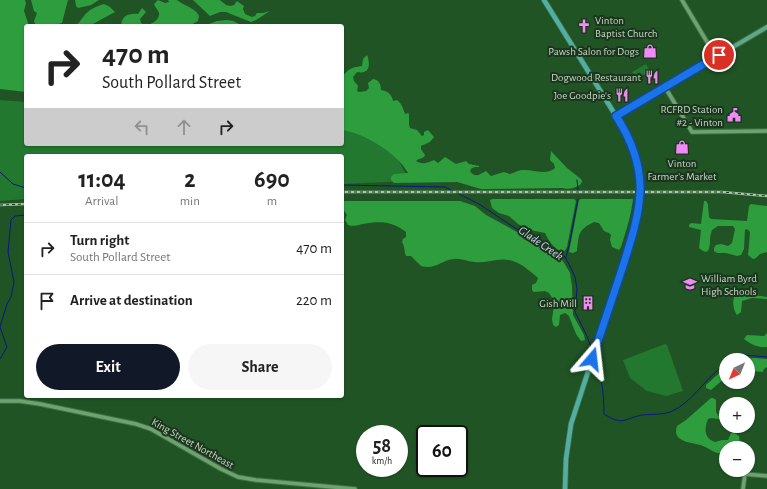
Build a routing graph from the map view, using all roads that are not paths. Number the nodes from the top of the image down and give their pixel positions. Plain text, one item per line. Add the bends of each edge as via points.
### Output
1 (544, 0) edge
2 (682, 0) edge
3 (767, 27) edge
4 (716, 57) junction
5 (665, 87) junction
6 (616, 116) junction
7 (767, 132) edge
8 (0, 401) edge
9 (767, 476) edge
10 (355, 489) edge
11 (565, 489) edge
12 (743, 489) edge

1 - 6 main road
2 - 4 street
3 - 4 main road
4 - 5 main road
5 - 6 main road
5 - 7 street via 693,132
6 - 11 main road, bridge via 631,144 636,160 639,176 639,210 574,414 568,439
8 - 10 street, King Street Northeast via 34,403 136,424 151,429 221,470 238,477
9 - 12 street via 745,474

